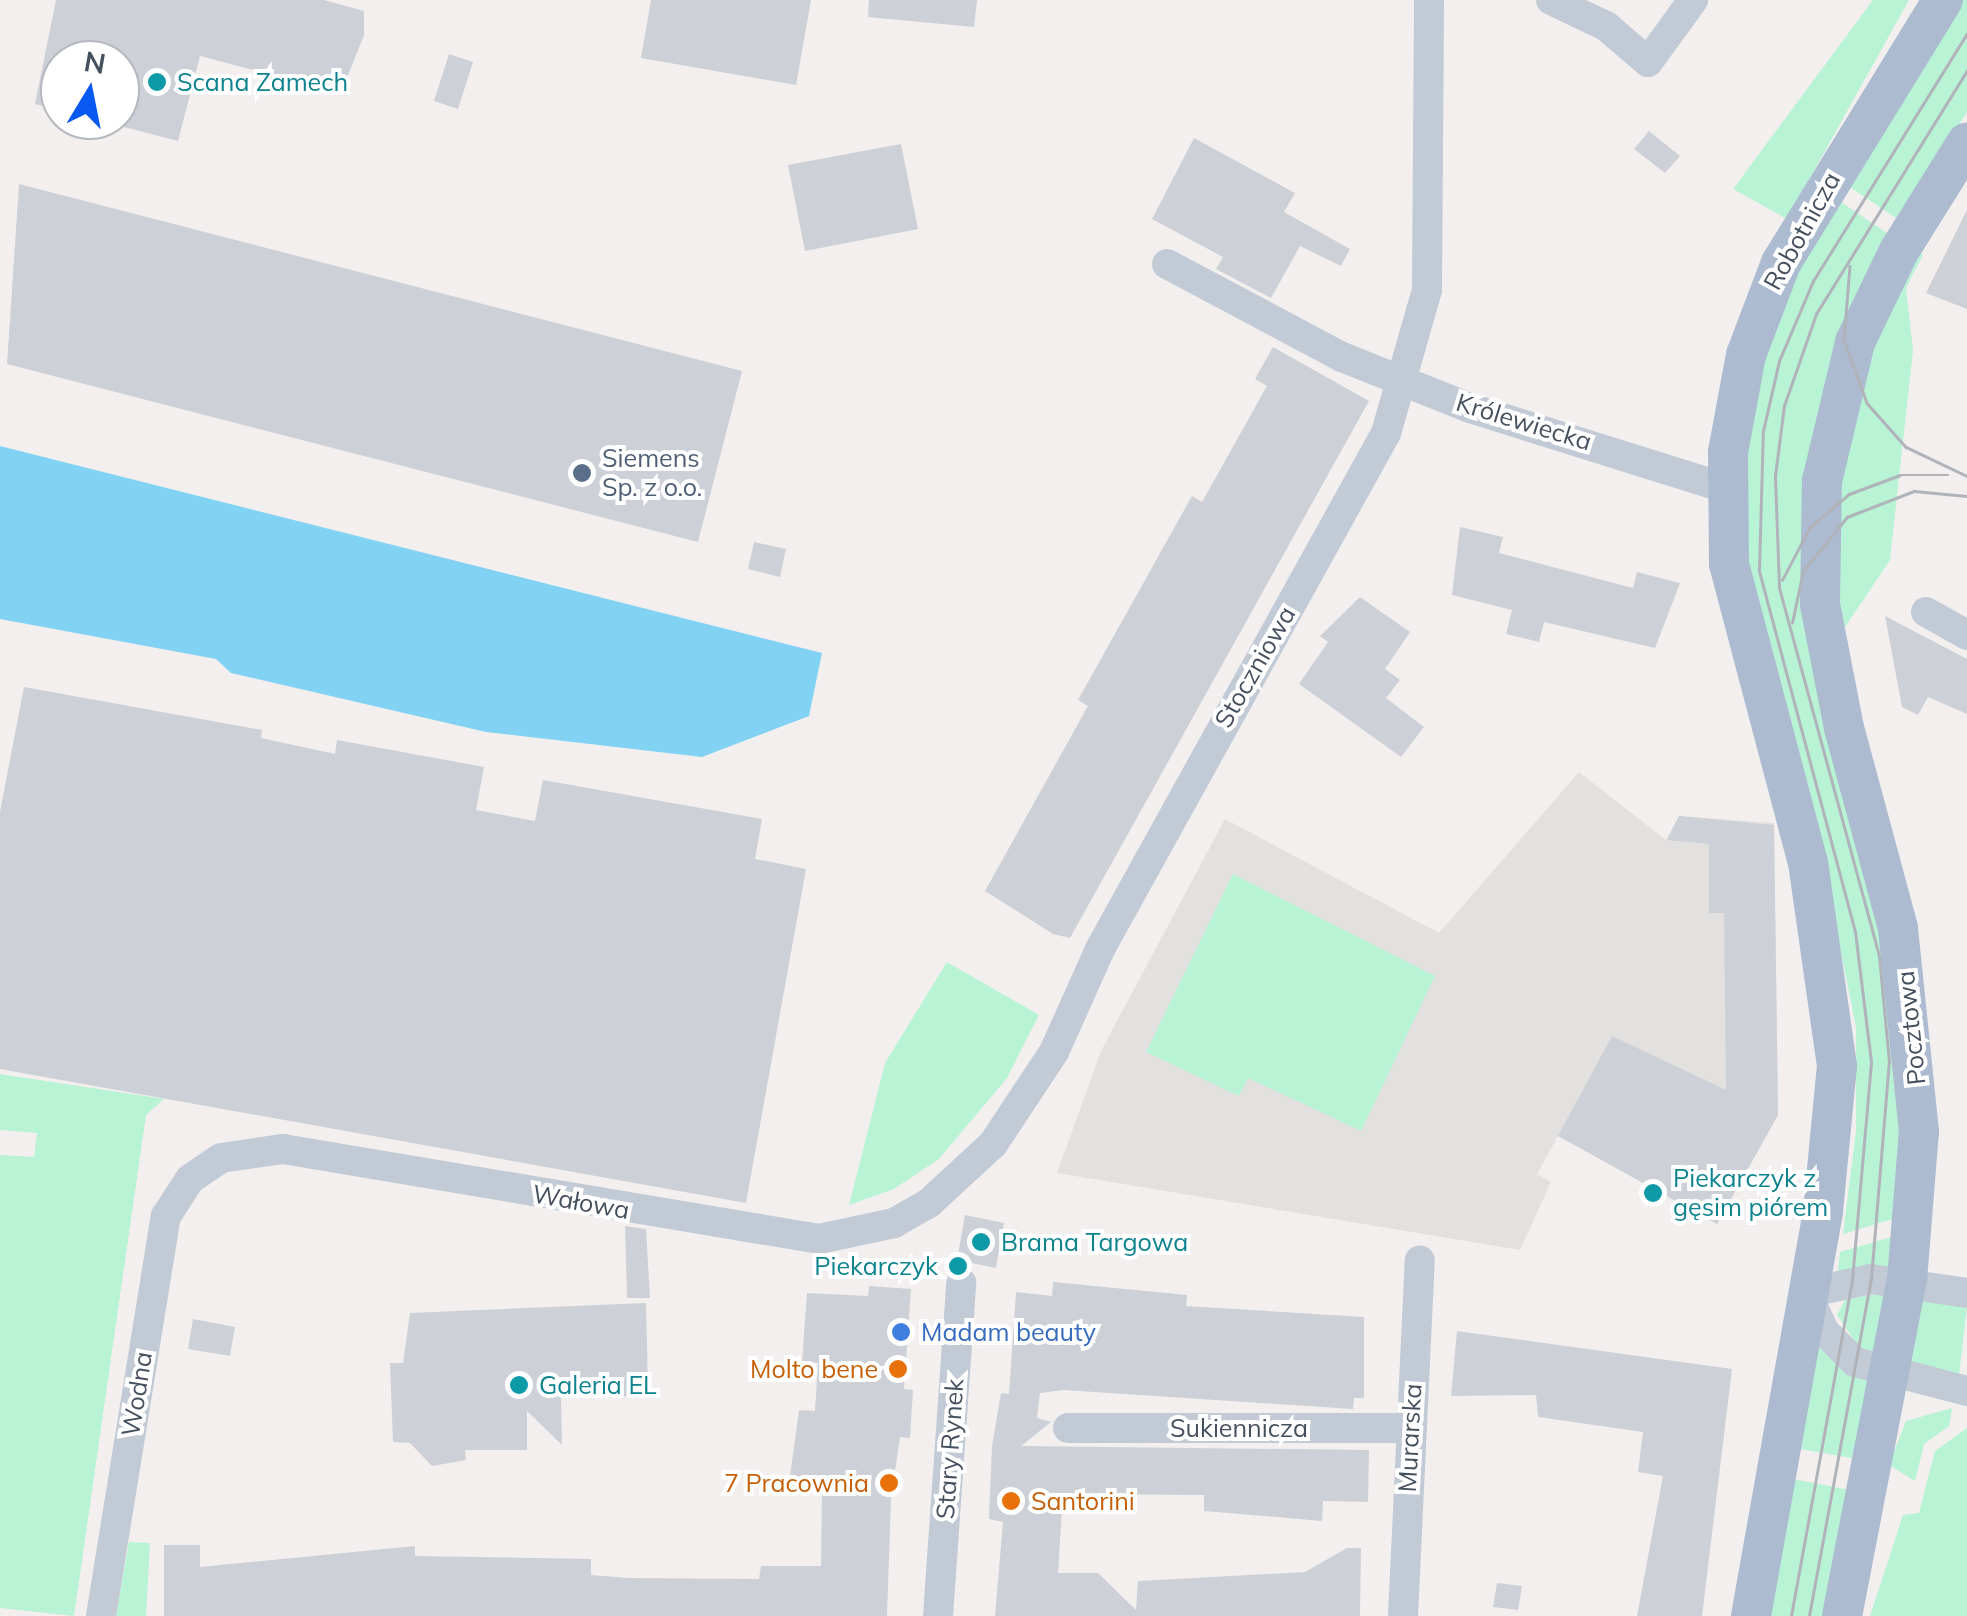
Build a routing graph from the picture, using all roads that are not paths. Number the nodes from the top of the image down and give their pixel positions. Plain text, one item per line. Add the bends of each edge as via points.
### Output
1 (1429, 0) edge
2 (1551, 0) edge
3 (1693, 0) edge
4 (1943, 0) edge
5 (1967, 142) edge
6 (1167, 264) dead end
7 (1405, 382) junction
8 (1726, 488) junction
9 (1926, 612) dead end
10 (1967, 636) edge
11 (962, 1174) joint
12 (190, 1178) joint
13 (1420, 1260) dead end
14 (1907, 1280) junction
15 (962, 1283) dead end
16 (1967, 1292) edge
17 (1807, 1293) junction
18 (1888, 1375) junction
19 (1967, 1391) edge
20 (1068, 1428) dead end
21 (1410, 1428) junction
22 (102, 1616) edge
23 (938, 1616) edge
24 (1403, 1616) edge
25 (1752, 1616) edge
26 (1842, 1616) edge

1 - 7 street, Stoczniowa via 1426,290
2 - 3 street via 1606,26 1648,62
4 - 8 main road, Robotnicza via 1780,263 1737,390
5 - 14 main road, Pocztowa via 1879,288 1848,362 1828,443 1818,564 1824,631 1913,1014 1919,1132
6 - 7 street via 1287,331
7 - 8 street, Królewiecka
7 - 11 street, Stoczniowa via 1378,449 1100,949 1054,1052 993,1144
8 - 17 main road via 1736,597 1808,863 1834,1026 1833,1149
9 - 10 street
11 - 12 street, Wałowa via 894,1223 819,1239 283,1148 232,1154
12 - 22 street, Wodna via 160,1238
13 - 21 street, Murarska
14 - 16 street
14 - 17 street via 1852,1280
14 - 18 main road, Pocztowa
15 - 23 street, Stary Rynek
17 - 18 street via 1840,1349
17 - 25 main road
18 - 19 street
18 - 26 main road, Pocztowa
20 - 21 street, Sukiennicza
21 - 24 street, Murarska

